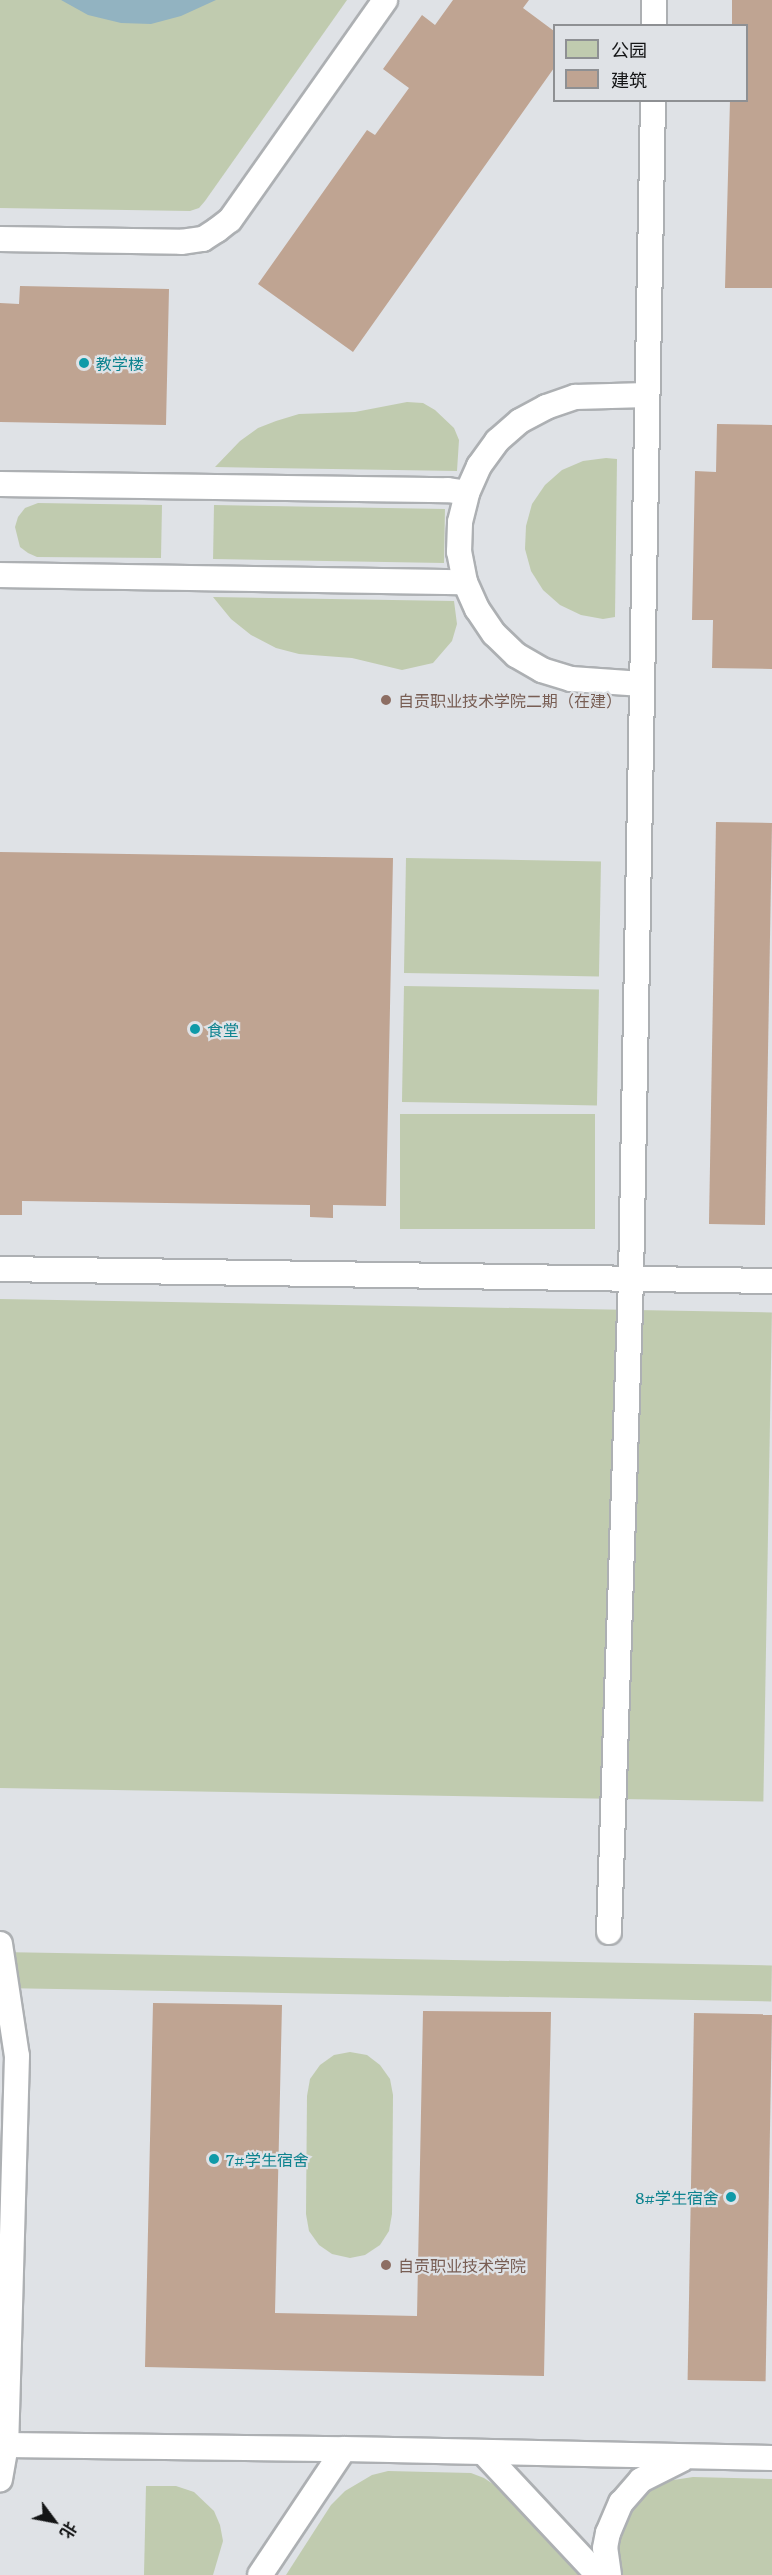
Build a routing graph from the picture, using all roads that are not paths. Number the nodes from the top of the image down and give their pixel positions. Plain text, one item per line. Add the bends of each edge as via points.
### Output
1 (385, 0) edge
2 (654, 0) edge
3 (654, 24) edge
4 (653, 102) edge
5 (0, 239) edge
6 (647, 395) junction
7 (0, 484) edge
8 (466, 493) junction
9 (0, 575) edge
10 (465, 582) junction
11 (642, 684) junction
12 (0, 1269) edge
13 (631, 1279) junction
14 (772, 1281) edge
15 (609, 1932) dead end
16 (0, 1944) edge
17 (6, 2445) junction
18 (344, 2449) junction
19 (483, 2452) junction
20 (693, 2457) junction
21 (772, 2458) edge
22 (0, 2479) edge
23 (260, 2575) edge
24 (598, 2575) edge
25 (609, 2575) edge

1 - 5 lane via 230,220 203,239
2 - 3 lane
4 - 6 lane
6 - 8 lane via 575,397 546,406 497,441
6 - 11 lane
7 - 8 lane
8 - 10 lane via 459,552
9 - 10 lane
10 - 11 lane via 477,609 495,634 516,655 542,670 571,680
11 - 13 lane
12 - 13 lane
13 - 14 lane
13 - 15 lane
16 - 17 lane via 16,2056
17 - 18 lane
17 - 22 lane
18 - 19 lane
18 - 23 lane
19 - 20 lane
19 - 24 lane
20 - 21 lane
20 - 25 lane via 653,2472 630,2491 608,2533

